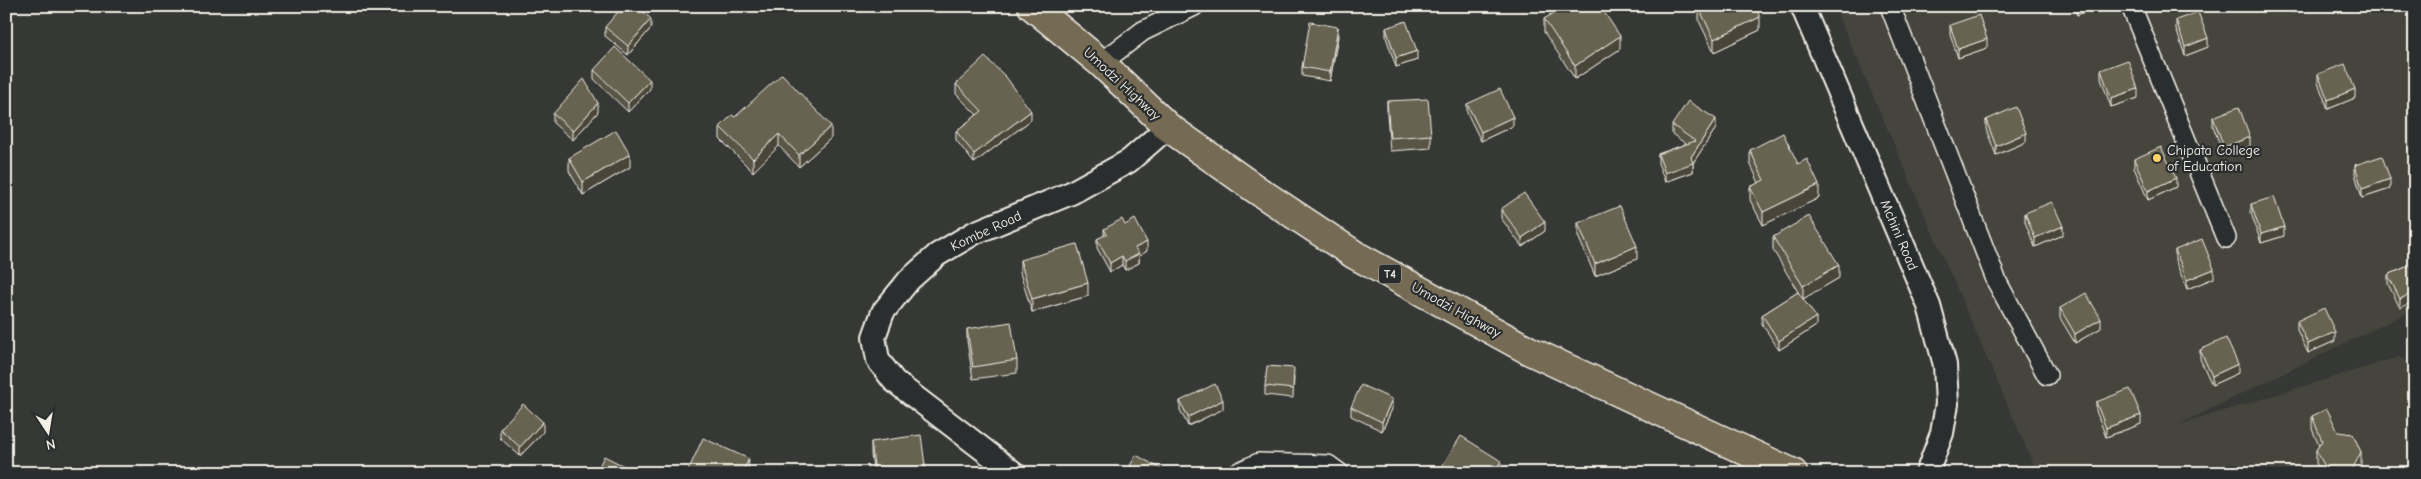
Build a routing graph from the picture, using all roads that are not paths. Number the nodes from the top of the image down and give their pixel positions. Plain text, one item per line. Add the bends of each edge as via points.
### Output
1 (1032, 6) edge
2 (1194, 6) edge
3 (1802, 6) edge
4 (1890, 6) edge
5 (2131, 6) edge
6 (1101, 63) junction
7 (1168, 127) junction
8 (2226, 238) dead end
9 (2047, 375) dead end
10 (1014, 473) edge
11 (1237, 473) edge
12 (1339, 473) edge
13 (1793, 473) edge
14 (1927, 473) edge

1 - 6 highway, Umodzi Highway / T4
2 - 6 street via 1143,31
3 - 14 street, Mchini Road via 1929,306 1945,365 1947,404 1942,433
4 - 9 street via 1997,282
5 - 8 street
6 - 7 highway, Umodzi Highway / T4
7 - 10 street, Kombe Road via 1129,161 1096,180 974,233 937,255 909,280 883,312 874,336 878,360 894,381
7 - 13 highway, Umodzi Highway / T4 via 1355,255 1530,351
11 - 12 street via 1259,463 1328,466

